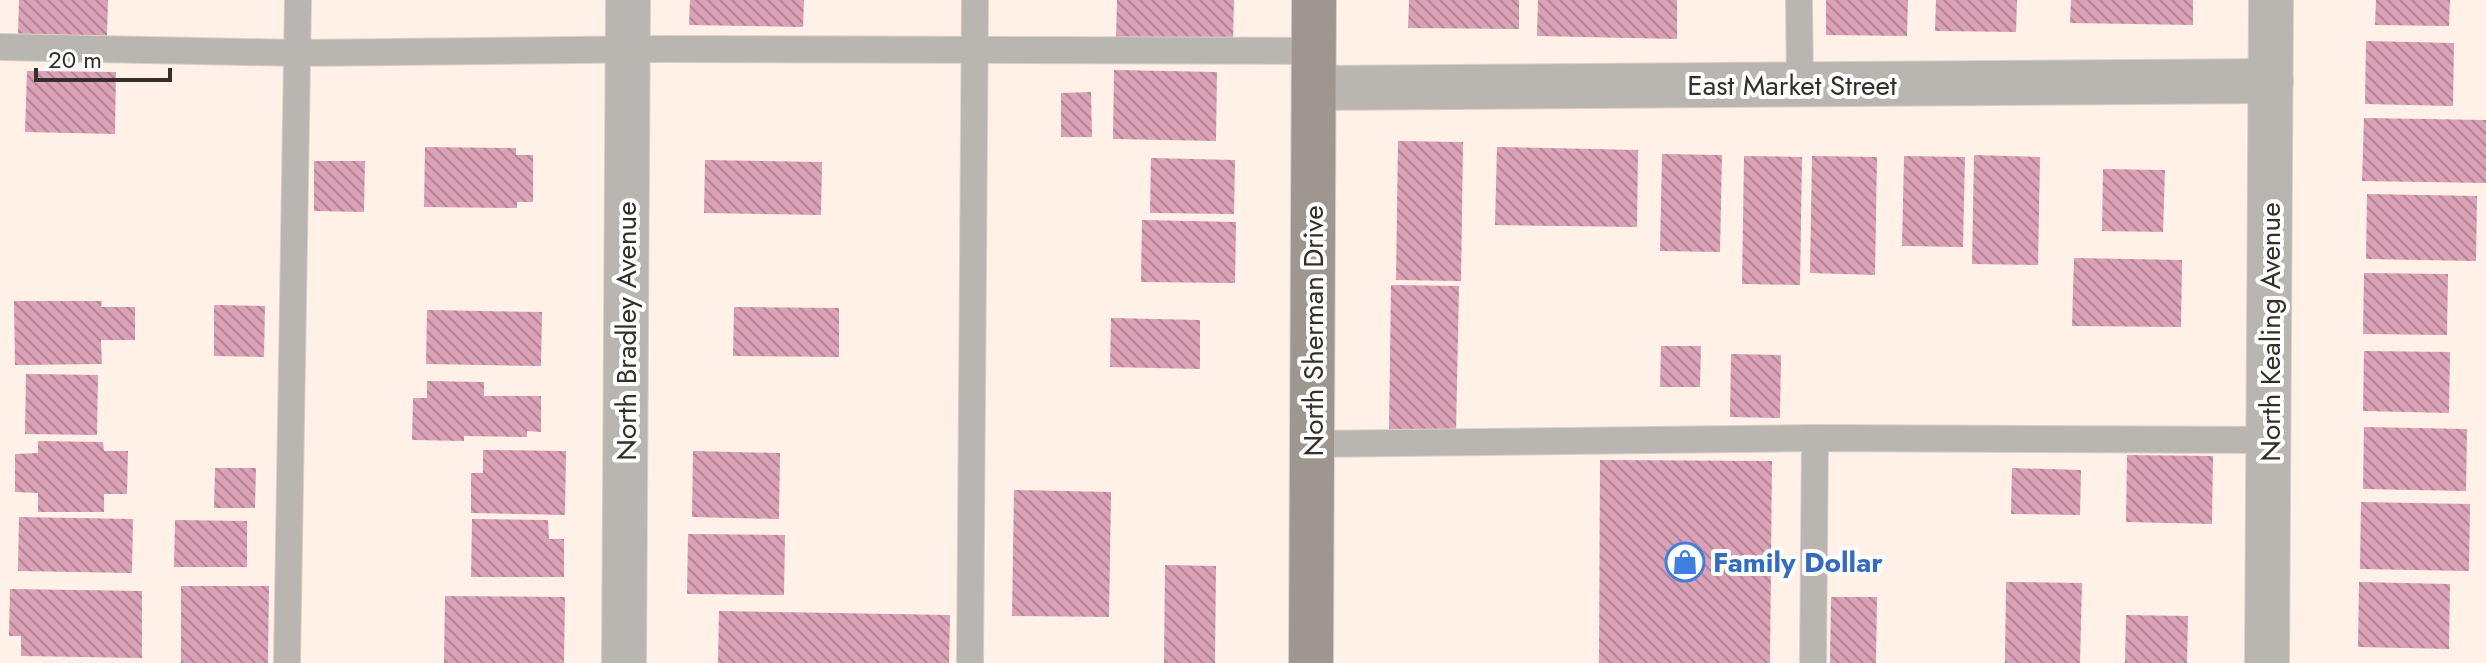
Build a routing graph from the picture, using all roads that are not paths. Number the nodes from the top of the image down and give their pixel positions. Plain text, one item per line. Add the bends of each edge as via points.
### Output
1 (298, 0) edge
2 (628, 0) edge
3 (975, 0) edge
4 (1314, 0) edge
5 (1799, 0) edge
6 (2271, 0) edge
7 (0, 47) edge
8 (628, 51) junction
9 (974, 52) junction
10 (299, 53) junction
11 (1314, 70) junction
12 (2271, 81) junction
13 (1800, 85) junction
14 (1815, 438) junction
15 (2269, 440) junction
16 (1312, 444) junction
17 (287, 663) edge
18 (624, 663) edge
19 (970, 663) edge
20 (1311, 663) edge
21 (1813, 663) edge
22 (2267, 663) edge

1 - 10 lane
2 - 8 street, North Bradley Avenue
3 - 9 lane
4 - 11 main road, North Sherman Drive
5 - 13 lane
6 - 12 street, North Kealing Avenue
7 - 10 lane
8 - 9 lane
8 - 10 lane
8 - 18 street, North Bradley Avenue
9 - 11 lane
9 - 19 lane
10 - 17 lane
11 - 13 street, East Market Street
11 - 16 main road, North Sherman Drive
12 - 13 street, East Market Street
12 - 15 street, North Kealing Avenue
14 - 15 lane
14 - 16 lane
14 - 21 lane
15 - 22 street, North Kealing Avenue
16 - 20 main road, North Sherman Drive

